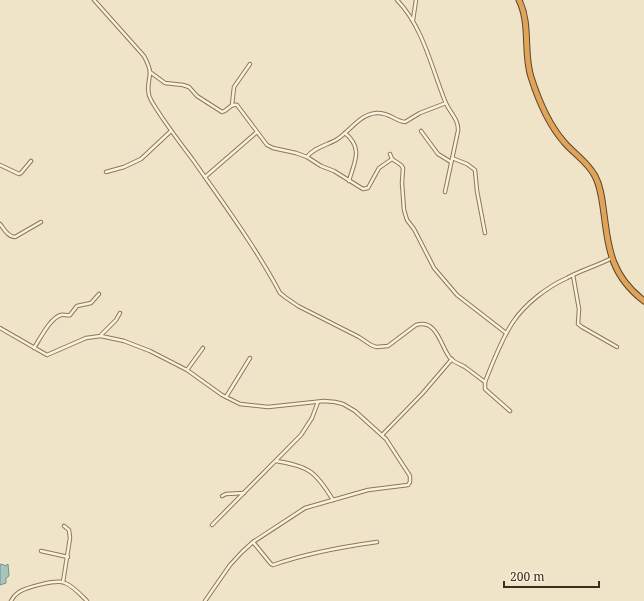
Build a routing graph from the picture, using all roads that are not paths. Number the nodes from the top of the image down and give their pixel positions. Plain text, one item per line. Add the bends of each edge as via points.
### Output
1 (94, 0) edge
2 (397, 0) edge
3 (416, 0) edge
4 (519, 0) edge
5 (413, 20) junction
6 (250, 64) dead end
7 (150, 72) junction
8 (446, 103) junction
9 (232, 105) junction
10 (171, 131) junction
11 (420, 131) dead end
12 (257, 132) junction
13 (345, 133) junction
14 (390, 154) dead end
15 (307, 157) junction
16 (452, 158) junction
17 (392, 159) junction
18 (31, 161) dead end
19 (452, 162) junction
20 (0, 165) edge
21 (106, 172) dead end
22 (204, 177) junction
23 (349, 180) junction
24 (445, 192) dead end
25 (41, 222) dead end
26 (0, 224) edge
27 (485, 233) dead end
28 (612, 258) junction
29 (573, 275) junction
30 (99, 294) dead end
31 (644, 302) edge
32 (120, 313) dead end
33 (0, 328) edge
34 (506, 333) junction
35 (101, 336) junction
36 (617, 347) dead end
37 (34, 348) junction
38 (203, 348) dead end
39 (250, 358) dead end
40 (452, 359) junction
41 (187, 370) junction
42 (485, 382) junction
43 (226, 397) junction
44 (318, 402) junction
45 (510, 411) dead end
46 (382, 435) junction
47 (276, 461) junction
48 (245, 493) junction
49 (222, 496) dead end
50 (333, 500) junction
51 (212, 525) dead end
52 (64, 526) dead end
53 (253, 542) junction
54 (377, 542) dead end
55 (41, 551) dead end
56 (68, 557) junction
57 (63, 582) junction
58 (11, 601) edge
59 (87, 601) edge
60 (205, 601) edge

1 - 7 street via 144,56
2 - 5 street
3 - 5 street
4 - 28 highway via 526,19 528,63 534,84 560,137 585,162 597,181
5 - 8 street
6 - 9 street via 236,83
7 - 9 street via 165,83 189,87 197,96 222,112
7 - 10 street via 147,90 149,96
8 - 13 street via 405,122 384,113 368,115
8 - 16 street via 459,124
9 - 12 street via 240,107
10 - 21 street via 141,160
10 - 22 street
11 - 19 street via 438,154
12 - 15 street via 270,146
12 - 22 street
13 - 15 street via 312,151
13 - 23 street via 355,147 357,156
14 - 17 street
15 - 23 street
16 - 19 street
16 - 27 street via 475,170
17 - 23 street via 379,168 368,188 363,189
17 - 34 street via 403,168 407,220 434,268 462,298
18 - 20 street via 19,174
19 - 24 street
22 - 40 street via 235,219 280,293 285,297 376,347 388,346 416,325 432,327
25 - 26 street via 15,237
28 - 29 street
28 - 31 highway via 623,281
29 - 34 street via 536,298 518,315
29 - 36 street via 579,310 578,324
30 - 37 street via 91,302 77,306 70,315 57,317 47,327
32 - 35 street
33 - 37 street
34 - 42 street
35 - 37 street via 86,338 50,354 44,354
35 - 41 street via 139,346
38 - 41 street
39 - 43 street
40 - 42 street
40 - 46 street
41 - 43 street
42 - 45 street via 485,389
43 - 44 street via 240,404 262,407
44 - 46 street via 335,402 350,408
44 - 47 street via 301,435
46 - 50 street via 411,478 409,484 372,489
47 - 48 street
47 - 50 street via 295,464 310,471
48 - 49 street
48 - 51 street
50 - 53 street via 305,508
52 - 56 street via 70,534
53 - 54 street via 273,565 323,550
53 - 60 street via 235,559
55 - 56 street
56 - 57 street
57 - 58 street via 33,586 15,595
57 - 59 street

